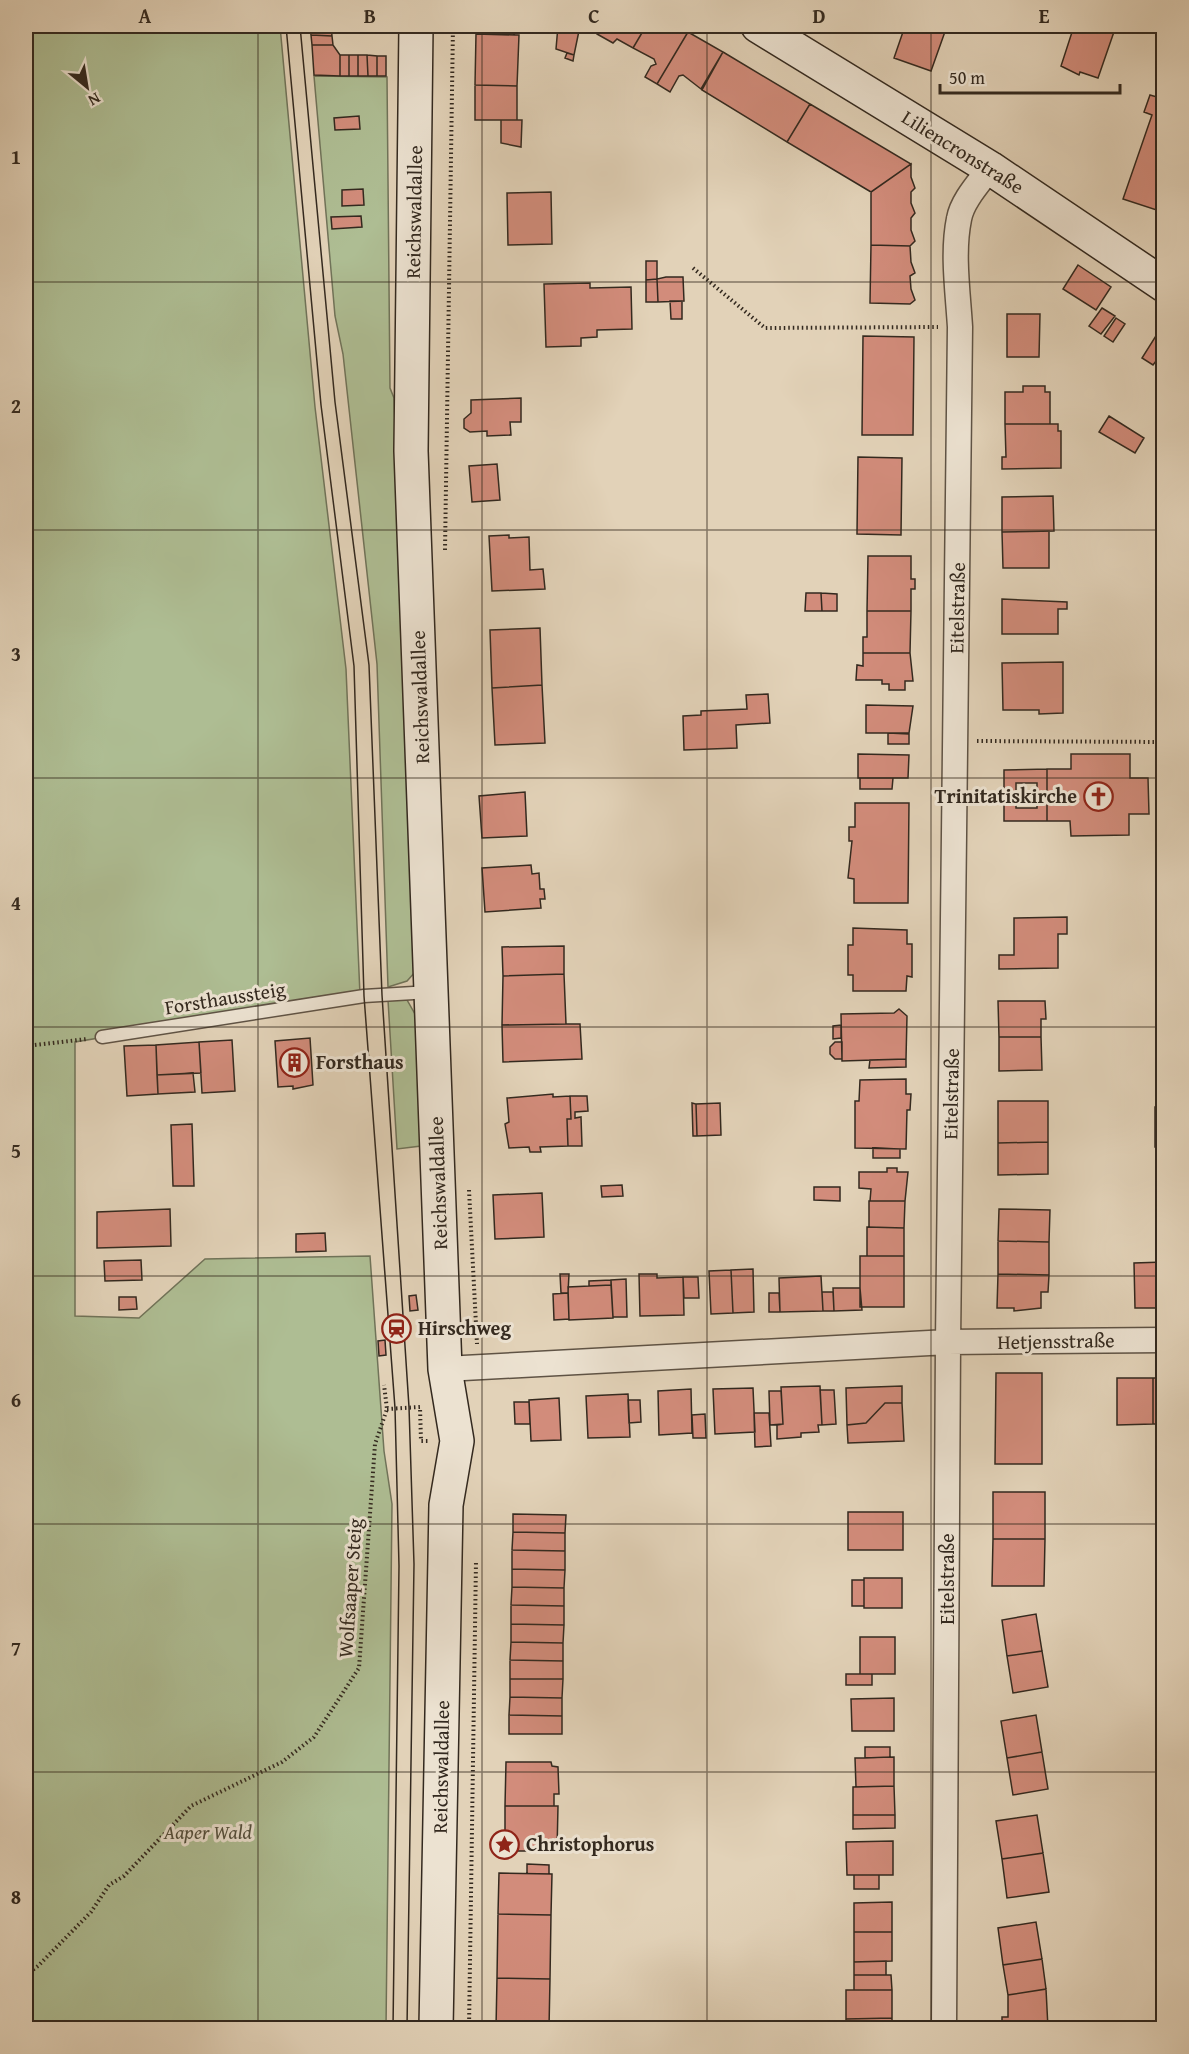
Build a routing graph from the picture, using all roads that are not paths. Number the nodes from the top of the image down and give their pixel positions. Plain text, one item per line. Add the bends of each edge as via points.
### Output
1 (416, 26) edge
2 (758, 26) edge
3 (790, 34) edge
4 (990, 168) junction
5 (1164, 285) edge
6 (431, 992) junction
7 (102, 1037) road end
8 (1164, 1340) edge
9 (948, 1342) junction
10 (445, 1369) junction
11 (436, 2028) edge
12 (944, 2028) edge

1 - 6 main road, Reichswaldallee via 411,451
2 - 3 main road, Liliencronstraße
3 - 4 main road, Liliencronstraße
4 - 5 main road, Liliencronstraße
4 - 9 street, Eitelstraße via 959,219 957,261 960,327
6 - 7 lane, Forsthaussteig via 364,996
6 - 10 main road, Reichswaldallee
8 - 9 street, Hetjensstraße
9 - 10 street
9 - 12 street, Eitelstraße
10 - 11 main road, Reichswaldallee via 436,1450 446,1505

